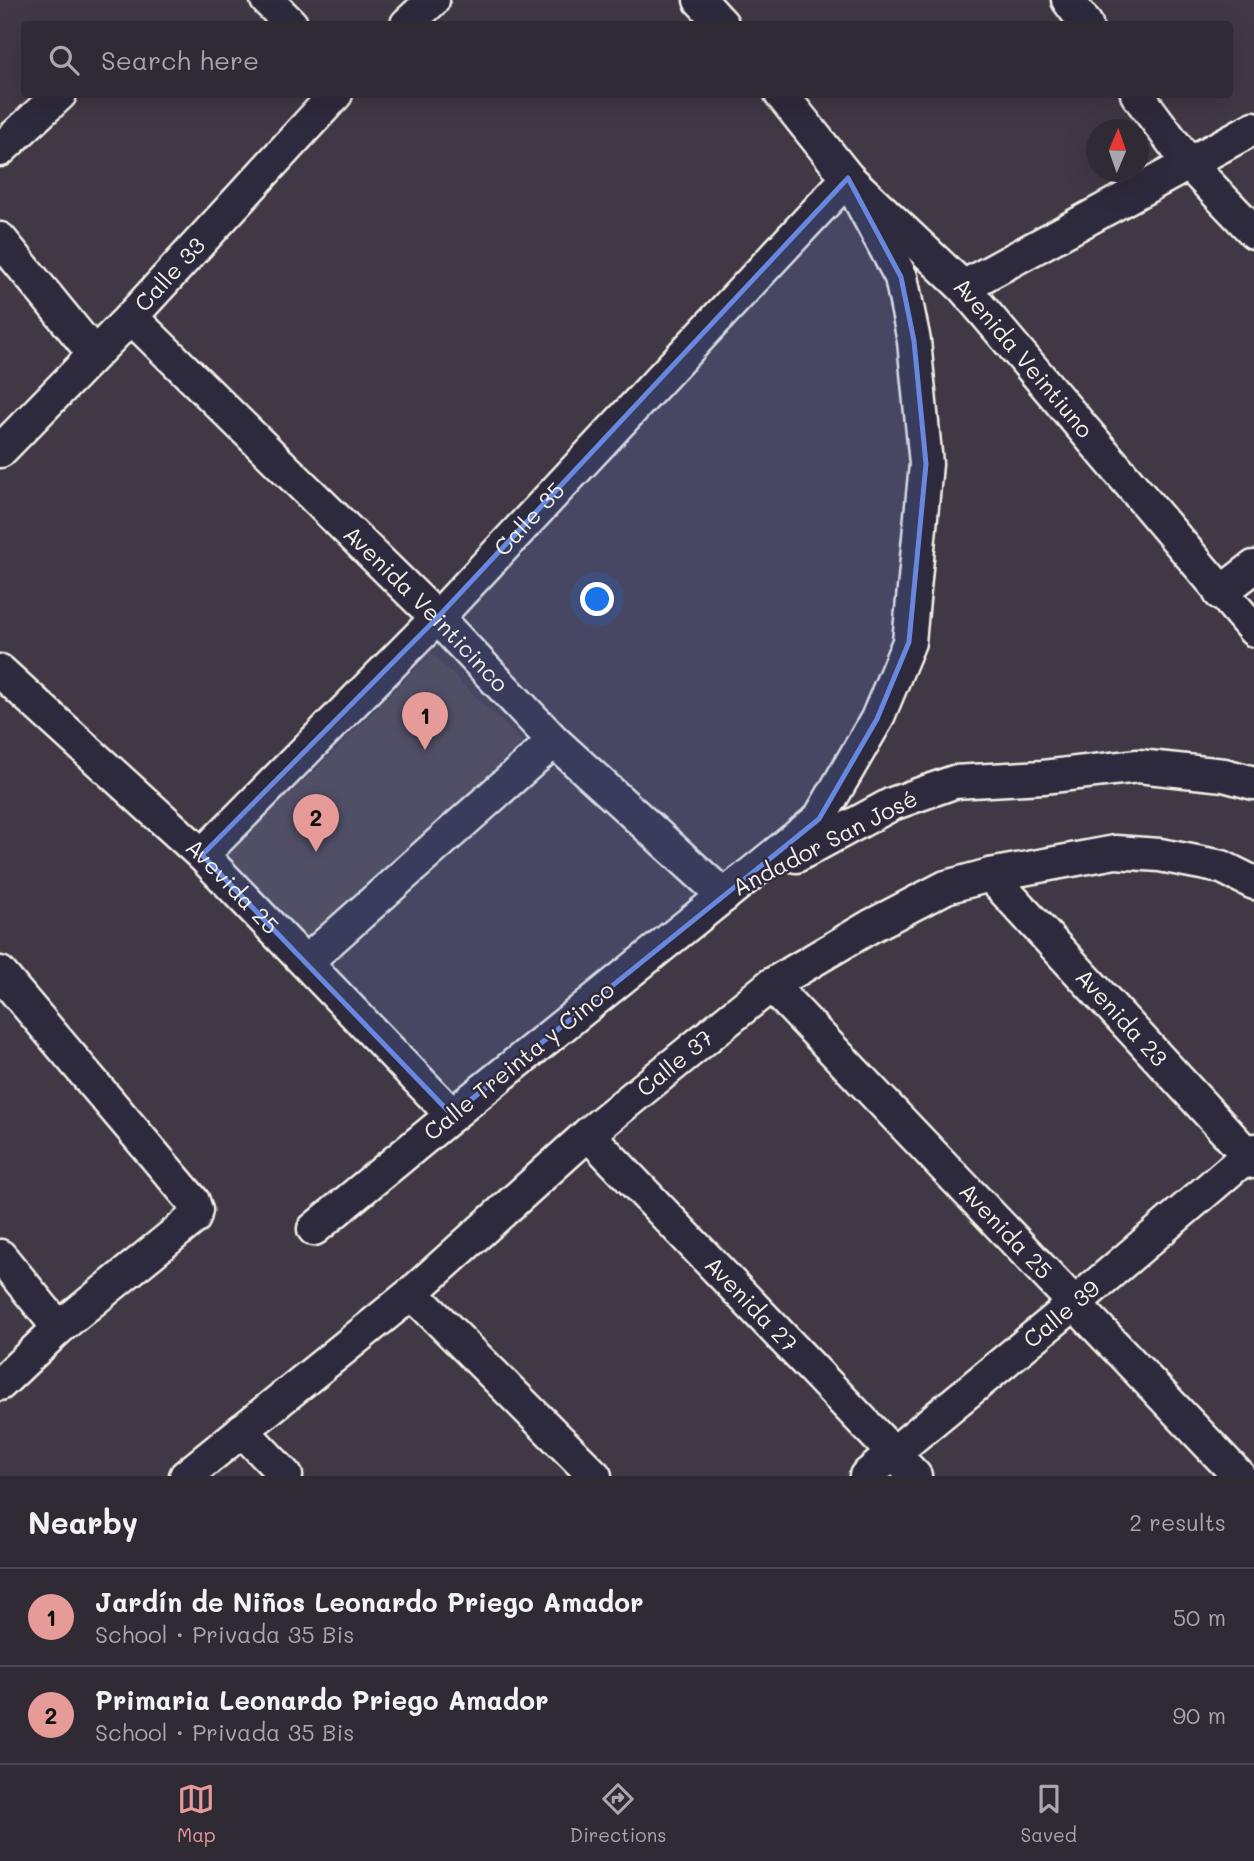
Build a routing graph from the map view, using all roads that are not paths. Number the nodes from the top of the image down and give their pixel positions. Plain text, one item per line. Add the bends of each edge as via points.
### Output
1 (267, 0) edge
2 (433, 0) edge
3 (699, 0) edge
4 (1068, 0) edge
5 (287, 21) edge
6 (410, 21) edge
7 (719, 21) edge
8 (1084, 21) edge
9 (57, 98) edge
10 (332, 98) edge
11 (784, 98) edge
12 (1141, 98) edge
13 (1254, 128) edge
14 (0, 150) edge
15 (1189, 164) junction
16 (848, 178) junction
17 (1254, 232) edge
18 (0, 239) edge
19 (963, 287) junction
20 (131, 317) junction
21 (94, 354) junction
22 (0, 451) edge
23 (1254, 567) edge
24 (1220, 593) junction
25 (437, 618) junction
26 (1254, 631) edge
27 (0, 671) edge
28 (554, 741) junction
29 (1254, 783) edge
30 (202, 855) junction
31 (990, 875) junction
32 (1254, 883) edge
33 (724, 895) junction
34 (306, 962) junction
35 (0, 973) edge
36 (771, 985) junction
37 (452, 1115) junction
38 (588, 1134) junction
39 (1252, 1156) edge
40 (314, 1229) dead end
41 (0, 1256) edge
42 (412, 1293) junction
43 (1074, 1304) junction
44 (59, 1328) junction
45 (0, 1384) edge
46 (242, 1430) junction
47 (893, 1452) junction
48 (186, 1476) edge
49 (286, 1476) edge
50 (595, 1476) edge
51 (866, 1476) edge
52 (915, 1476) edge
53 (1239, 1476) edge

1 - 5 street
2 - 6 street
3 - 7 street
4 - 8 street
9 - 14 street
10 - 20 street, Calle 33
11 - 16 street, Avenida Veintiuno
12 - 15 street
13 - 15 street
15 - 17 street
15 - 19 street
16 - 19 street, Avenida Veintiuno
16 - 25 street, Calle 35
16 - 33 street, Andador San José via 901,276 914,341 926,464 908,642 877,719 819,820
18 - 21 street
19 - 24 street, Avenida Veintiuno
20 - 21 street, Calle 33
20 - 25 street, Avenida Veinticinco
21 - 22 street, Calle 33
23 - 24 street
24 - 26 street, Avenida Veintiuno
25 - 28 street, Avenida Veinticinco
25 - 30 street, Calle 35
27 - 30 street, Avevida 25
28 - 33 street, Avenida Veinticinco
28 - 34 street
29 - 33 street, Andador San José via 1210,773 1138,766 954,782 892,804
30 - 34 street, Avevida 25
31 - 32 street, Calle 37 via 1115,852 1222,867
31 - 36 street, Calle 37 via 946,887
31 - 39 street, Avenida 23
33 - 37 street, Calle Treinta y Cinco
34 - 37 street, Avevida 25
35 - 44 street via 196,1210 194,1218
36 - 38 street, Calle 37
36 - 43 street, Avenida 25
37 - 40 street, Calle Treinta y Cinco
38 - 42 street, Calle 37
38 - 47 street, Avenida 27
39 - 43 street, Calle 39
41 - 44 street
42 - 46 street, Calle 37
42 - 50 street
43 - 47 street, Calle 39
43 - 53 street, Avenida 25
44 - 45 street
46 - 48 street, Calle 37
46 - 49 street
47 - 51 street, Calle 39
47 - 52 street, Avenida 27

